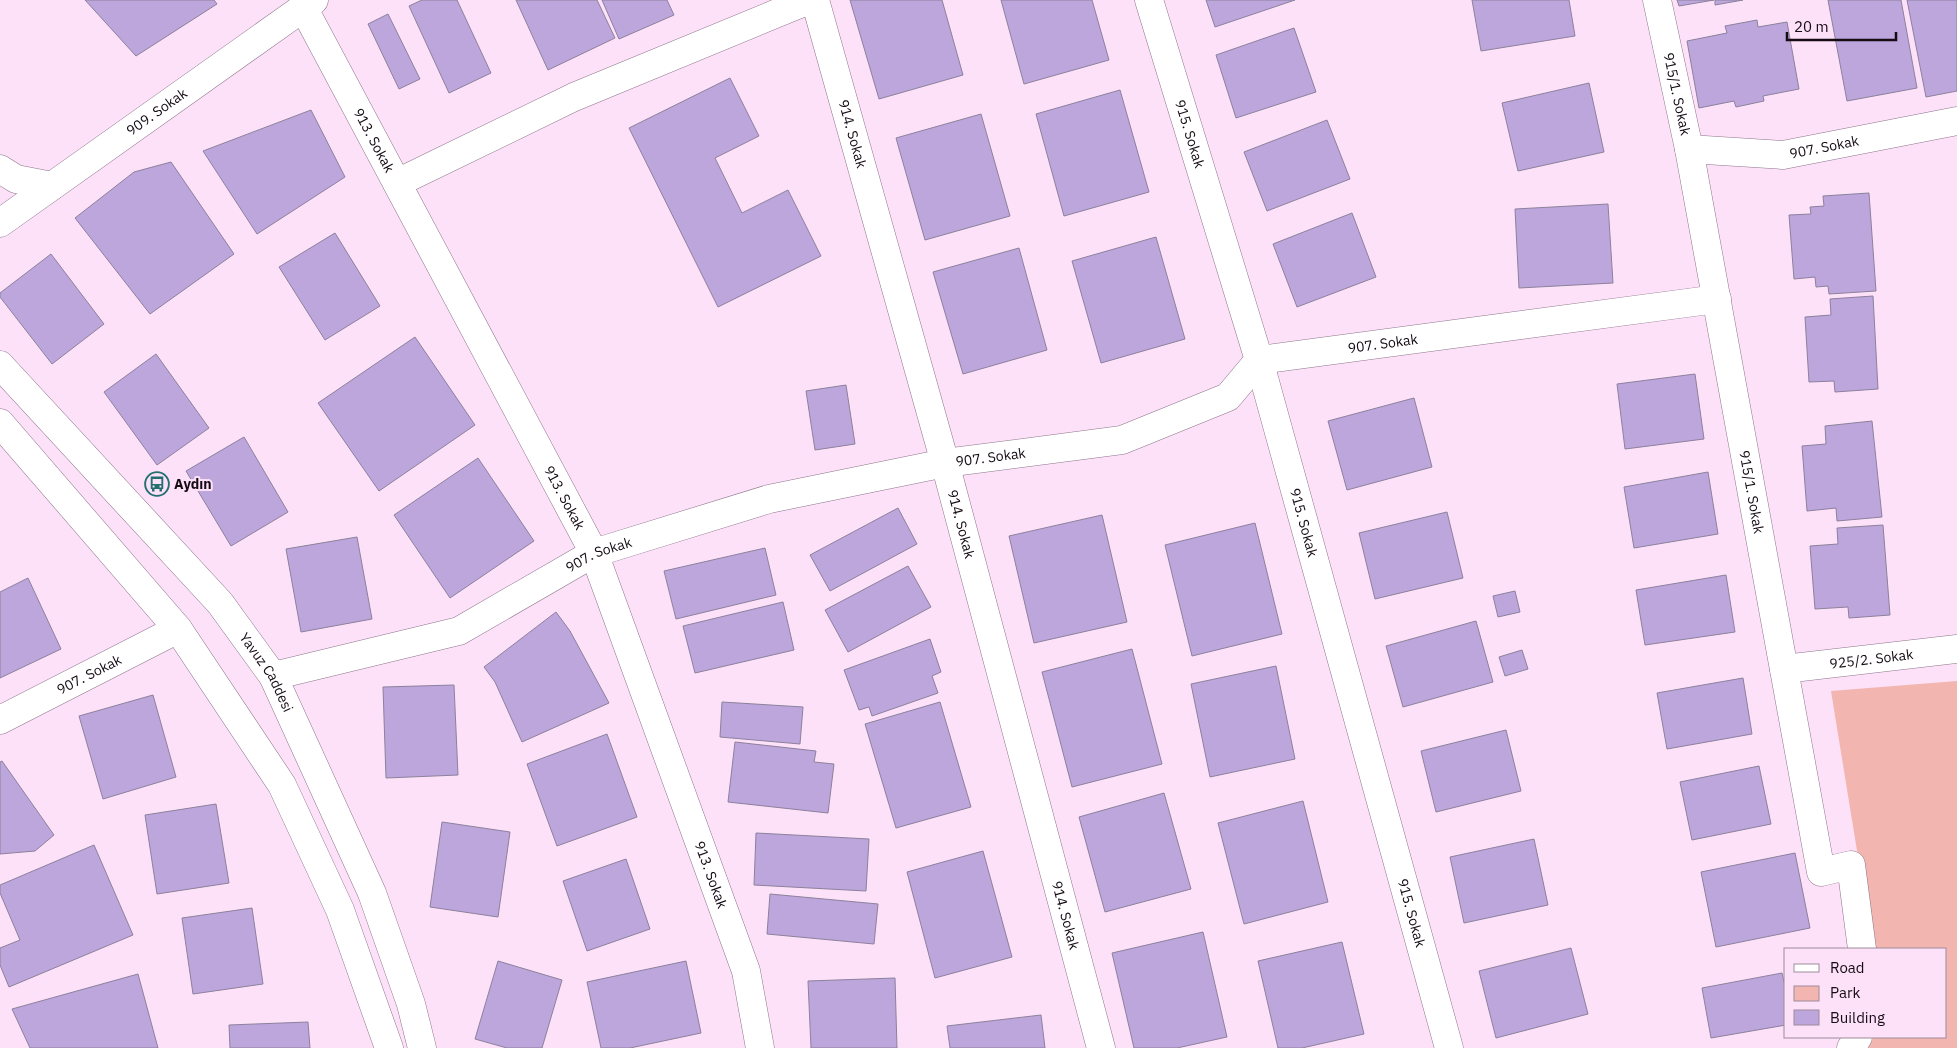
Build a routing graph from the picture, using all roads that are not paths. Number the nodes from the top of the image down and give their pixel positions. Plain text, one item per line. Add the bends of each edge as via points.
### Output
1 (809, 0) edge
2 (815, 0) edge
3 (1149, 0) edge
4 (1658, 0) edge
5 (309, 3) edge
6 (1957, 121) edge
7 (1689, 149) junction
8 (0, 169) edge
9 (397, 183) junction
10 (52, 186) junction
11 (0, 223) edge
12 (1717, 299) junction
13 (1259, 360) junction
14 (0, 365) edge
15 (0, 423) edge
16 (945, 463) junction
17 (594, 553) junction
18 (178, 629) junction
19 (1957, 649) edge
20 (1784, 668) junction
21 (272, 676) junction
22 (0, 720) edge
23 (1862, 948) edge
24 (389, 1048) edge
25 (422, 1048) edge
26 (760, 1048) edge
27 (1101, 1048) edge
28 (1449, 1048) edge

1 - 9 street via 574,98
2 - 16 street, 914. Sokak
3 - 13 street, 915. Sokak
4 - 7 street, 915/1. Sokak
5 - 9 street, 913. Sokak
5 - 10 street, 909. Sokak
6 - 7 street, 907. Sokak via 1783,154
7 - 12 street, 915/1. Sokak
8 - 10 street via 16,179
9 - 17 street, 913. Sokak
10 - 11 street, 909. Sokak
12 - 13 street, 907. Sokak
12 - 20 street, 915/1. Sokak
13 - 16 street, 907. Sokak via 1228,397 1122,440
13 - 28 street, 915. Sokak
14 - 21 street, Yavuz Caddesi via 220,603
15 - 18 street
16 - 17 street, 907. Sokak via 769,499
16 - 27 street, 914. Sokak
17 - 21 street, 907. Sokak via 459,631
17 - 26 street, 913. Sokak via 746,971
18 - 22 street, 907. Sokak
18 - 24 street via 282,785 340,910
19 - 20 street, 925/2. Sokak
20 - 23 street, 915/1. Sokak via 1821,872 1851,865
21 - 25 street, Yavuz Caddesi via 372,892 411,1004

